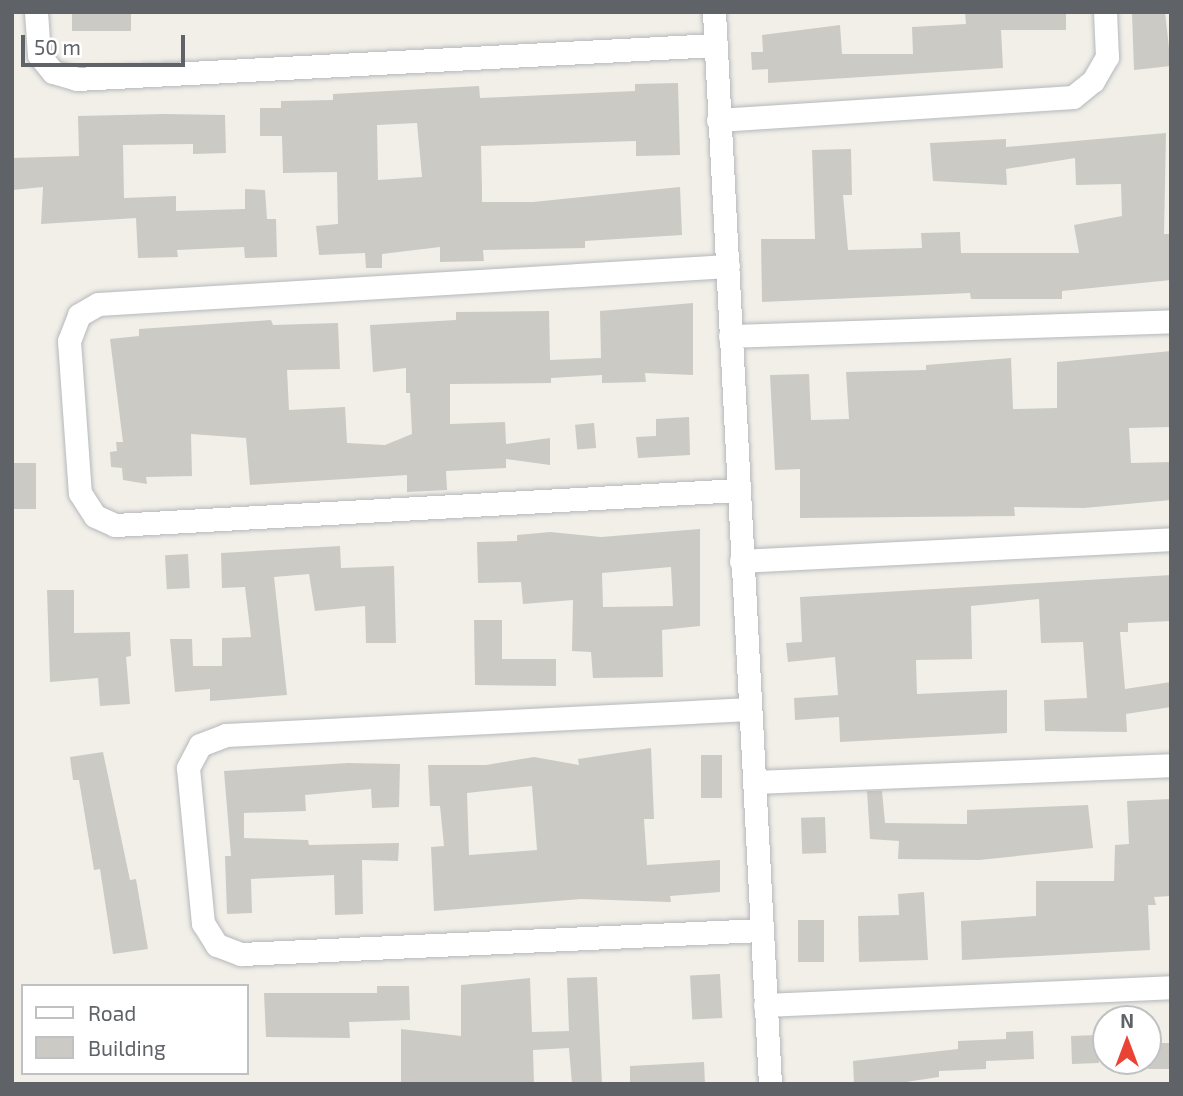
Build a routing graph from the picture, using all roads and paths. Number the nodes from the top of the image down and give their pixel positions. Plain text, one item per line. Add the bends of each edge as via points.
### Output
1 (36, 12) edge
2 (714, 12) edge
3 (1105, 12) edge
4 (716, 46) junction
5 (718, 120) junction
6 (728, 266) junction
7 (1171, 321) edge
8 (730, 336) junction
9 (739, 490) junction
10 (1171, 539) edge
11 (741, 561) junction
12 (750, 709) junction
13 (1171, 765) edge
14 (754, 782) junction
15 (761, 930) junction
16 (1171, 987) edge
17 (765, 1005) junction
18 (770, 1084) edge

1 - 4 street via 39,55 53,72 77,79
2 - 4 street
3 - 5 street via 1107,58 1093,81 1073,97
4 - 5 street
5 - 6 street
6 - 8 street
6 - 9 street via 98,304 79,316 69,341 80,492 95,516 115,525
7 - 8 street
8 - 9 street
9 - 11 street
10 - 11 street
11 - 12 street
12 - 14 street
12 - 15 street via 226,735 200,745 188,768 203,923 217,945 241,954
13 - 14 street
14 - 15 street
15 - 17 street
16 - 17 street
17 - 18 street

